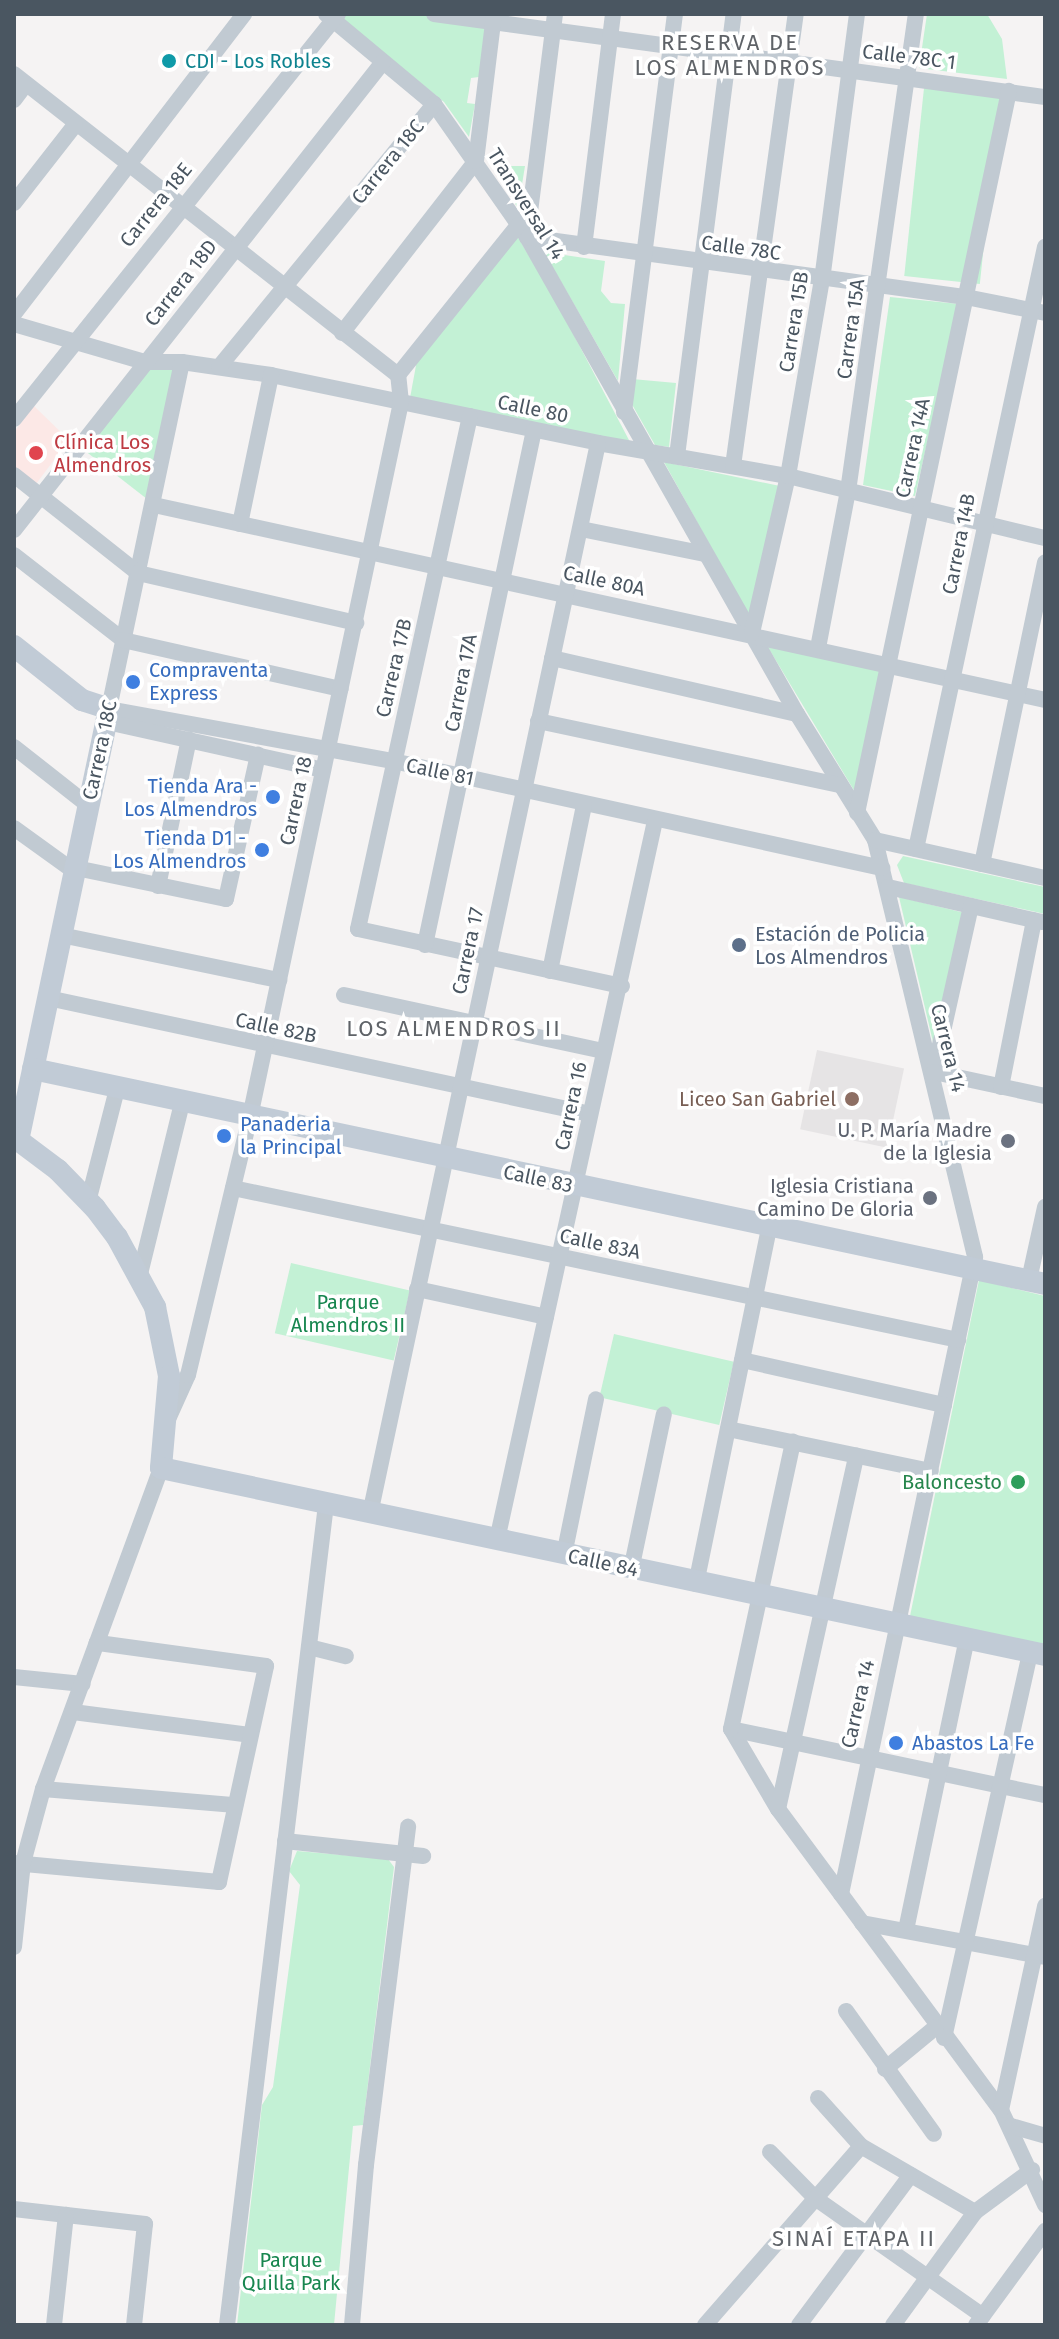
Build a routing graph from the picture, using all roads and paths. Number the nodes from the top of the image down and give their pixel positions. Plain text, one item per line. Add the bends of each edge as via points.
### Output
1 (244, 14) edge
2 (434, 14) edge
3 (613, 14) edge
4 (675, 14) edge
5 (734, 14) edge
6 (796, 14) edge
7 (857, 14) edge
8 (916, 14) edge
9 (332, 16) edge
10 (494, 17) edge
11 (554, 22) edge
12 (610, 37) junction
13 (671, 46) junction
14 (729, 53) junction
15 (790, 61) junction
16 (383, 62) junction
17 (850, 70) junction
18 (907, 77) junction
19 (20, 79) edge
20 (1009, 91) junction
21 (1045, 97) edge
22 (14, 100) edge
23 (434, 104) junction
24 (75, 125) junction
25 (476, 161) junction
26 (125, 166) junction
27 (14, 203) edge
28 (180, 208) junction
29 (522, 231) junction
30 (584, 247) junction
31 (1045, 247) edge
32 (233, 249) junction
33 (644, 255) junction
34 (702, 263) junction
35 (761, 271) junction
36 (822, 280) junction
37 (877, 288) junction
38 (285, 289) junction
39 (966, 297) junction
40 (1038, 311) edge
41 (14, 314) edge
42 (14, 324) edge
43 (342, 333) junction
44 (74, 340) junction
45 (145, 362) junction
46 (182, 362) junction
47 (219, 367) junction
48 (271, 375) junction
49 (398, 375) junction
50 (401, 402) junction
51 (624, 412) junction
52 (470, 416) junction
53 (14, 419) edge
54 (534, 430) junction
55 (598, 443) junction
56 (648, 452) junction
57 (677, 456) junction
58 (733, 466) junction
59 (14, 475) edge
60 (788, 476) junction
61 (848, 491) junction
62 (40, 495) junction
63 (154, 505) junction
64 (921, 509) junction
65 (982, 523) junction
66 (240, 524) junction
67 (581, 529) junction
68 (14, 530) edge
69 (1045, 538) edge
70 (371, 554) junction
71 (705, 554) junction
72 (14, 555) edge
73 (1045, 563) edge
74 (437, 568) junction
75 (138, 573) junction
76 (502, 580) junction
77 (566, 593) junction
78 (356, 623) junction
79 (752, 633) junction
80 (123, 640) junction
81 (14, 646) edge
82 (818, 648) junction
83 (552, 658) junction
84 (888, 665) junction
85 (954, 681) junction
86 (341, 689) junction
87 (1018, 694) junction
88 (1045, 700) edge
89 (797, 714) junction
90 (108, 716) junction
91 (538, 721) junction
92 (189, 739) junction
93 (14, 747) edge
94 (327, 750) junction
95 (258, 755) junction
96 (393, 761) junction
97 (323, 770) junction
98 (462, 777) junction
99 (840, 785) junction
100 (523, 789) junction
101 (584, 805) junction
102 (89, 806) junction
103 (857, 813) junction
104 (655, 821) junction
105 (14, 828) edge
106 (875, 840) junction
107 (916, 849) junction
108 (982, 864) junction
109 (882, 868) junction
110 (75, 870) junction
111 (1045, 877) edge
112 (158, 886) junction
113 (888, 887) junction
114 (971, 906) junction
115 (1040, 921) edge
116 (61, 935) junction
117 (425, 945) junction
118 (487, 959) junction
119 (550, 971) junction
120 (279, 980) junction
121 (622, 986) junction
122 (344, 995) dead end
123 (48, 998) junction
124 (473, 1024) junction
125 (265, 1046) junction
126 (603, 1051) junction
127 (33, 1069) junction
128 (934, 1072) junction
129 (1001, 1087) junction
130 (459, 1088) junction
131 (117, 1089) junction
132 (1045, 1096) edge
133 (182, 1103) junction
134 (590, 1114) junction
135 (250, 1117) junction
136 (16, 1138) edge
137 (444, 1159) junction
138 (574, 1186) junction
139 (233, 1188) junction
140 (88, 1202) junction
141 (1045, 1207) edge
142 (769, 1227) junction
143 (429, 1229) junction
144 (559, 1255) junction
145 (973, 1268) junction
146 (140, 1274) junction
147 (1037, 1282) edge
148 (417, 1289) junction
149 (754, 1298) junction
150 (546, 1317) junction
151 (958, 1340) junction
152 (742, 1360) junction
153 (596, 1399) dead end
154 (944, 1405) junction
155 (664, 1414) dead end
156 (169, 1418) junction
157 (728, 1429) junction
158 (793, 1442) junction
159 (856, 1456) junction
160 (161, 1468) junction
161 (931, 1471) junction
162 (326, 1505) junction
163 (370, 1514) junction
164 (497, 1540) junction
165 (564, 1555) junction
166 (631, 1570) junction
167 (696, 1584) junction
168 (761, 1597) junction
169 (823, 1609) junction
170 (897, 1626) junction
171 (967, 1639) junction
172 (97, 1643) junction
173 (309, 1647) junction
174 (1038, 1654) edge
175 (346, 1656) dead end
176 (14, 1677) edge
177 (83, 1684) junction
178 (73, 1712) junction
179 (731, 1729) junction
180 (250, 1735) junction
181 (795, 1741) junction
182 (867, 1756) junction
183 (939, 1771) junction
184 (1001, 1785) junction
185 (43, 1789) junction
186 (1045, 1795) edge
187 (235, 1805) junction
188 (778, 1809) junction
189 (408, 1827) dead end
190 (285, 1841) junction
191 (405, 1854) junction
192 (423, 1856) dead end
193 (19, 1863) edge
194 (841, 1894) junction
195 (1045, 1906) edge
196 (862, 1923) junction
197 (906, 1930) junction
198 (968, 1943) junction
199 (14, 1945) edge
200 (1040, 1956) edge
201 (846, 2011) dead end
202 (940, 2033) junction
203 (885, 2069) junction
204 (818, 2098) dead end
205 (1001, 2110) junction
206 (1011, 2126) junction
207 (934, 2134) dead end
208 (1045, 2136) edge
209 (861, 2146) junction
210 (770, 2152) dead end
211 (1032, 2170) junction
212 (911, 2175) junction
213 (815, 2198) junction
214 (1045, 2205) edge
215 (14, 2209) edge
216 (975, 2212) junction
217 (66, 2215) junction
218 (1045, 2231) edge
219 (867, 2236) junction
220 (930, 2275) junction
221 (980, 2320) edge
222 (54, 2325) edge
223 (134, 2325) edge
224 (227, 2325) edge
225 (352, 2325) edge
226 (705, 2325) edge
227 (799, 2325) edge
228 (893, 2325) edge

1 - 26 street
2 - 10 street, Calle 78C 1
3 - 12 street
4 - 13 street
5 - 14 street
6 - 15 street
7 - 17 street, Carrera 15B
8 - 18 street, Carrera 15A
9 - 16 street, Transversal 14
9 - 28 street, Carrera 18E
10 - 11 street, Calle 78C 1
10 - 25 street
11 - 12 street, Calle 78C 1
11 - 29 street
12 - 13 street, Calle 78C 1
12 - 30 street
13 - 14 street, Calle 78C 1
13 - 33 street
14 - 15 street, Calle 78C 1
14 - 34 street
15 - 17 street, Calle 78C 1
15 - 35 street
16 - 23 street, Transversal 14
16 - 32 street, Carrera 18D
17 - 18 street, Calle 78C 1
17 - 36 street, Carrera 15B
18 - 20 street, Calle 78C 1
18 - 37 street, Carrera 15A
19 - 22 street
19 - 24 street
20 - 21 street, Calle 78C 1
20 - 39 street, Carrera 14A
23 - 25 street, Transversal 14
23 - 38 street, Carrera 18C
24 - 26 street
24 - 27 street
25 - 29 street, Transversal 14
25 - 43 street
26 - 28 street
26 - 41 street
28 - 32 street
28 - 44 street, Carrera 18E
29 - 30 street, Calle 78C
29 - 49 street
29 - 51 street, Transversal 14
30 - 33 street, Calle 78C
31 - 40 street, Carrera 14B
32 - 38 street
32 - 45 street, Carrera 18D
33 - 34 street, Calle 78C
33 - 51 street
34 - 35 street, Calle 78C
34 - 57 street
35 - 36 street, Calle 78C
35 - 58 street
36 - 37 street, Calle 78C
36 - 60 street, Carrera 15B
37 - 39 street, Calle 78C
37 - 61 street, Carrera 15A
38 - 43 street
38 - 47 street, Carrera 18C
39 - 40 street, Calle 78C
39 - 64 street, Carrera 14A
40 - 65 street, Carrera 14B
42 - 44 street, Calle 80
43 - 49 street
44 - 45 street, Calle 80
44 - 53 street, Carrera 18E
45 - 46 street, Calle 80
45 - 62 street, Carrera 18D
46 - 47 street, Calle 80
46 - 63 street, Carrera 18C
47 - 48 street, Calle 80
48 - 50 street, Calle 80
48 - 66 street
49 - 50 street, Carrera 18
50 - 52 street, Calle 80
50 - 70 street, Carrera 18
51 - 56 street, Transversal 14
52 - 54 street, Calle 80
52 - 74 street, Carrera 17B
54 - 55 street, Calle 80
54 - 76 street, Carrera 17A
55 - 56 street, Calle 80
55 - 67 street, Carrera 17
56 - 57 street, Calle 80
56 - 71 street, Carrera 14
57 - 58 street, Calle 80
58 - 60 street, Calle 80
59 - 62 street
60 - 61 street, Calle 80
60 - 79 street, Carrera 15B
61 - 64 street, Calle 80
61 - 82 street, Carrera 15A
62 - 68 street, Carrera 18D
62 - 75 street
63 - 66 street, Calle 80A
63 - 75 street, Carrera 18C
64 - 65 street, Calle 80
64 - 84 street, Carrera 14A
65 - 69 street, Calle 80
65 - 85 street, Carrera 14B
66 - 70 street, Calle 80A
67 - 71 street
67 - 77 street, Carrera 17
70 - 74 street, Calle 80A
70 - 78 street, Carrera 18
71 - 79 street, Carrera 14
72 - 80 street
73 - 87 street
74 - 76 street, Calle 80A
74 - 96 street, Carrera 17B
75 - 78 street
75 - 80 street, Carrera 18C
76 - 77 street, Calle 80A
76 - 98 street, Carrera 17A
77 - 79 street, Calle 80A
77 - 83 street, Carrera 17
78 - 86 street, Carrera 18
79 - 82 street, Calle 80A
79 - 89 street, Carrera 14
80 - 86 street
80 - 90 street, Carrera 18C
81 - 90 street, Calle 81
82 - 84 street, Calle 80A
83 - 89 street
83 - 91 street, Carrera 17
84 - 85 street, Calle 80A
84 - 103 street, Carrera 14A
85 - 87 street, Calle 80A
85 - 107 street, Carrera 14B
86 - 94 street, Carrera 18
87 - 88 street, Calle 80A
87 - 108 street
89 - 99 street, Carrera 14
90 - 92 street, Calle 81
90 - 94 street, Calle 81
90 - 102 street, Carrera 18C
91 - 99 street
91 - 100 street, Carrera 17
92 - 95 street, Calle 81
92 - 112 street
93 - 102 street
94 - 96 street, Calle 81
94 - 97 street, Carrera 18
95 - 97 street, Calle 81
95 - 112 street via 226,899
96 - 98 street, Calle 81
96 - 117 street, Carrera 17B via 358,929
97 - 120 street, Carrera 18
98 - 100 street, Calle 81
98 - 117 street, Carrera 17A
99 - 103 street, Carrera 14
100 - 101 street, Calle 81
100 - 118 street, Carrera 17
101 - 104 street, Calle 81
101 - 119 street
102 - 110 street, Carrera 18C
103 - 106 street, Carrera 14
104 - 109 street, Calle 81
104 - 121 street, Carrera 16
105 - 110 street
106 - 107 street
106 - 109 street, Carrera 14
107 - 108 street
108 - 111 street
109 - 113 street, Carrera 14
110 - 112 street
110 - 116 street, Carrera 18C
113 - 114 street
113 - 128 street, Carrera 14
114 - 115 street
114 - 128 street
115 - 129 street
116 - 120 street
116 - 123 street, Carrera 18C
117 - 118 street
118 - 119 street
118 - 124 street, Carrera 17
119 - 121 street
120 - 125 street, Carrera 18
121 - 126 street, Carrera 16
122 - 124 street
123 - 125 street, Calle 82B
123 - 127 street, Carrera 18C
124 - 126 street
124 - 130 street, Carrera 17
125 - 130 street, Calle 82B
125 - 135 street, Carrera 18
126 - 134 street, Carrera 16
127 - 131 street, Calle 83
127 - 136 street, Carrera 18C
128 - 129 street
128 - 145 street, Carrera 14 via 975,1257
129 - 132 street
130 - 134 street, Calle 82B
130 - 137 street, Carrera 17
131 - 133 street, Calle 83
131 - 140 street
133 - 135 street, Calle 83
133 - 146 street
134 - 138 street, Carrera 16
135 - 137 street, Calle 83
135 - 139 street, Carrera 18
136 - 140 street
137 - 138 street, Calle 83
137 - 143 street, Carrera 17
138 - 142 street, Calle 83
138 - 144 street, Carrera 16
139 - 143 street, Calle 83A
139 - 156 street, Carrera 18 via 188,1375
140 - 146 street
141 - 147 street
142 - 145 street, Calle 83
142 - 149 street
143 - 144 street, Calle 83A
143 - 148 street, Carrera 17
144 - 149 street, Calle 83A
144 - 150 street, Carrera 16
145 - 147 street, Calle 83
145 - 151 street, Carrera 14
146 - 156 street via 165,1339
148 - 150 street
148 - 163 street, Carrera 17
149 - 151 street, Calle 83A
149 - 152 street
150 - 164 street, Carrera 16
151 - 154 street, Carrera 14
152 - 154 street
152 - 157 street
153 - 165 street
154 - 161 street, Carrera 14
155 - 166 street
156 - 160 street
157 - 158 street
157 - 167 street
158 - 159 street
158 - 168 street
159 - 161 street
159 - 169 street
160 - 162 street, Calle 84
160 - 172 street
161 - 170 street, Carrera 14
162 - 163 street, Calle 84
162 - 173 street
163 - 164 street, Calle 84
164 - 165 street, Calle 84
165 - 166 street, Calle 84
166 - 167 street, Calle 84
167 - 168 street, Calle 84
168 - 169 street, Calle 84
168 - 179 street
169 - 170 street, Calle 84
169 - 181 street
170 - 171 street, Calle 84
170 - 182 street, Carrera 14
171 - 174 street, Calle 84
171 - 183 street
172 - 177 street
172 - 180 street via 266,1666
173 - 175 street
173 - 190 street
174 - 184 street
176 - 177 street
177 - 178 street
178 - 180 street
178 - 185 street
179 - 181 street
179 - 188 street
180 - 187 street
181 - 182 street
181 - 188 street
182 - 183 street
182 - 194 street, Carrera 14
183 - 184 street
183 - 197 street
184 - 186 street
184 - 198 street
185 - 187 street
185 - 193 street
187 - 193 street via 219,1882
188 - 194 street
189 - 191 street
190 - 191 street
190 - 224 street
191 - 192 street
191 - 225 street
193 - 199 street
194 - 196 street
195 - 200 street
196 - 197 street
196 - 202 street
197 - 198 street
198 - 200 street
198 - 202 street
200 - 205 street
201 - 203 street
202 - 203 street
202 - 205 street
203 - 207 street
204 - 209 street
205 - 206 street
206 - 208 street
206 - 211 street
209 - 212 street
209 - 213 street
210 - 213 street
211 - 214 street
211 - 216 street
212 - 216 street
212 - 219 street
213 - 219 street
213 - 226 street
215 - 217 street
216 - 220 street
217 - 222 street
217 - 223 street via 145,2224
218 - 221 street
219 - 220 street
219 - 227 street
220 - 221 street
220 - 228 street

